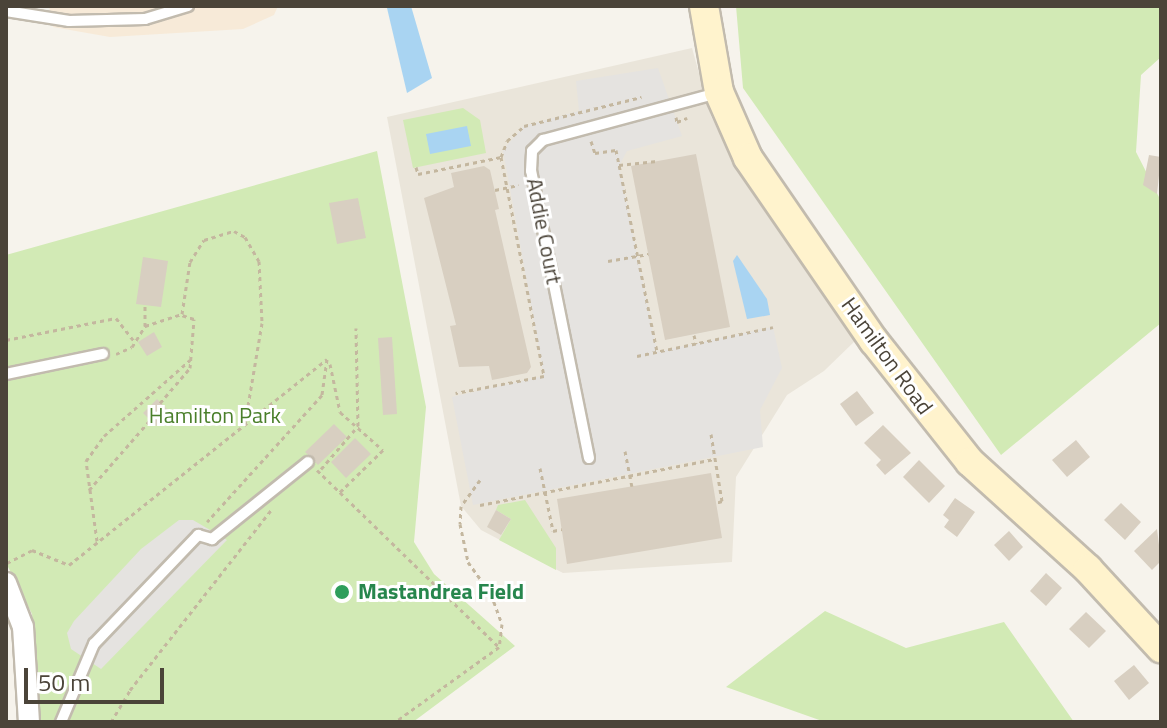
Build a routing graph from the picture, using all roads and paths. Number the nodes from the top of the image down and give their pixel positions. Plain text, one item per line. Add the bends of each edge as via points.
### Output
1 (55, 6) edge
2 (188, 6) edge
3 (704, 6) edge
4 (6, 11) edge
5 (57, 20) junction
6 (719, 92) junction
7 (580, 111) dead end
8 (586, 129) junction
9 (657, 161) dead end
10 (619, 165) junction
11 (455, 166) junction
12 (416, 167) dead end
13 (456, 172) dead end
14 (533, 182) junction
15 (507, 188) junction
16 (495, 190) dead end
17 (648, 254) dead end
18 (637, 256) junction
19 (608, 261) dead end
20 (145, 305) dead end
21 (182, 314) junction
22 (145, 326) junction
23 (773, 327) dead end
24 (356, 328) dead end
25 (694, 335) dead end
26 (6, 340) edge
27 (135, 342) junction
28 (696, 344) junction
29 (657, 352) junction
30 (103, 354) joint
31 (637, 356) dead end
32 (327, 359) junction
33 (190, 360) junction
34 (6, 374) edge
35 (456, 393) dead end
36 (160, 403) dead end
37 (150, 420) dead end
38 (245, 423) junction
39 (358, 426) junction
40 (711, 434) dead end
41 (625, 451) dead end
42 (589, 458) dead end
43 (715, 459) junction
44 (308, 462) joint
45 (540, 468) dead end
46 (318, 472) junction
47 (630, 476) junction
48 (480, 480) dead end
49 (278, 484) junction
50 (632, 486) dead end
51 (89, 490) junction
52 (546, 492) junction
53 (339, 493) junction
54 (716, 503) dead end
55 (480, 505) dead end
56 (562, 529) dead end
57 (198, 535) junction
58 (97, 541) junction
59 (6, 563) edge
60 (6, 583) edge
61 (499, 647) junction
62 (14, 648) edge
63 (1161, 648) edge
64 (29, 722) edge
65 (61, 722) edge
66 (111, 722) edge
67 (395, 722) edge

1 - 5 lane
2 - 5 lane via 145,19
3 - 6 street, Hamilton Road
4 - 5 lane
6 - 8 lane, Addie Court
6 - 63 street, Hamilton Road via 764,185 943,433 1088,569
7 - 8 path
8 - 10 path via 595,153 616,150
8 - 14 lane, Addie Court via 543,140 532,151
9 - 10 path
10 - 18 path
11 - 12 path via 418,174
11 - 13 path
11 - 15 path via 501,157
14 - 15 path
14 - 42 lane, Addie Court
15 - 16 path
15 - 35 path via 544,376
17 - 18 path
18 - 19 path
18 - 29 path
20 - 22 path
21 - 22 path
21 - 33 path via 194,319
21 - 38 path via 194,251 220,233 245,237 259,261 262,323
22 - 27 path
23 - 28 path
24 - 39 path
25 - 28 path
26 - 27 path via 116,318
27 - 30 path via 125,355
28 - 29 path
29 - 31 path
30 - 34 lane
32 - 38 path
32 - 39 path via 340,412
32 - 57 path via 322,395
33 - 36 path via 180,385
33 - 51 path via 104,436 86,461
37 - 51 path
38 - 58 path
39 - 46 path
39 - 53 path via 383,450
40 - 43 path
41 - 47 path
43 - 47 path
43 - 54 path via 722,501
44 - 46 path
44 - 49 lane
45 - 52 path
46 - 53 path
47 - 50 path
47 - 52 path
48 - 61 path via 461,506 460,524 468,562 491,594 502,624
49 - 57 lane via 212,539
49 - 66 path via 271,515 130,690
51 - 58 path
52 - 55 path
52 - 56 path via 553,531
53 - 61 path
57 - 65 lane via 94,644
58 - 59 path via 69,565 32,550
60 - 62 street via 18,606
61 - 67 path
62 - 64 street

